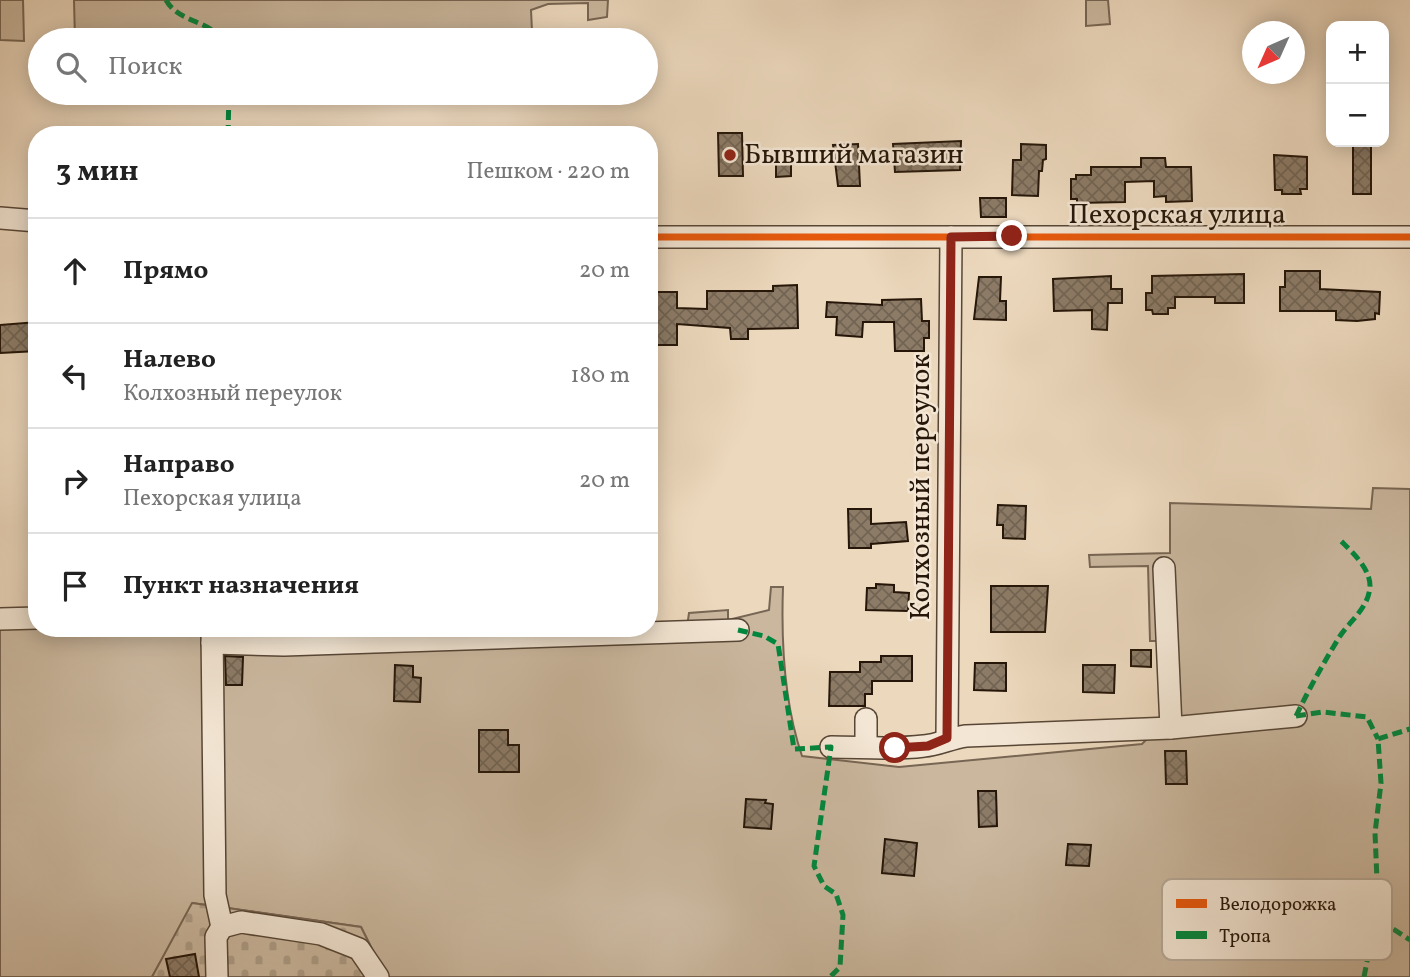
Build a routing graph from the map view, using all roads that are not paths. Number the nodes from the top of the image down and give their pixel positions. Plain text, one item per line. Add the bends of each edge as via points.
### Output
1 (0, 218) edge
2 (28, 220) edge
3 (658, 237) edge
4 (951, 237) junction
5 (1410, 237) edge
6 (1164, 568) dead end
7 (28, 618) edge
8 (0, 619) edge
9 (738, 630) dead end
10 (658, 633) edge
11 (212, 637) edge
12 (226, 637) edge
13 (526, 637) edge
14 (1296, 716) dead end
15 (866, 719) dead end
16 (1171, 728) junction
17 (947, 738) junction
18 (831, 747) dead end
19 (866, 747) junction
20 (222, 927) junction
21 (217, 977) edge
22 (378, 977) edge

1 - 2 street
3 - 4 street, Пехорская улица
4 - 5 street, Пехорская улица
4 - 17 street, Колхозный переулок
6 - 16 street
7 - 8 street
9 - 10 street
11 - 20 street via 216,907
12 - 13 street via 284,645
14 - 16 street
15 - 19 street
16 - 17 street
17 - 19 street via 928,746
18 - 19 street
20 - 21 street via 216,937
20 - 22 street via 241,922 321,934 359,949

